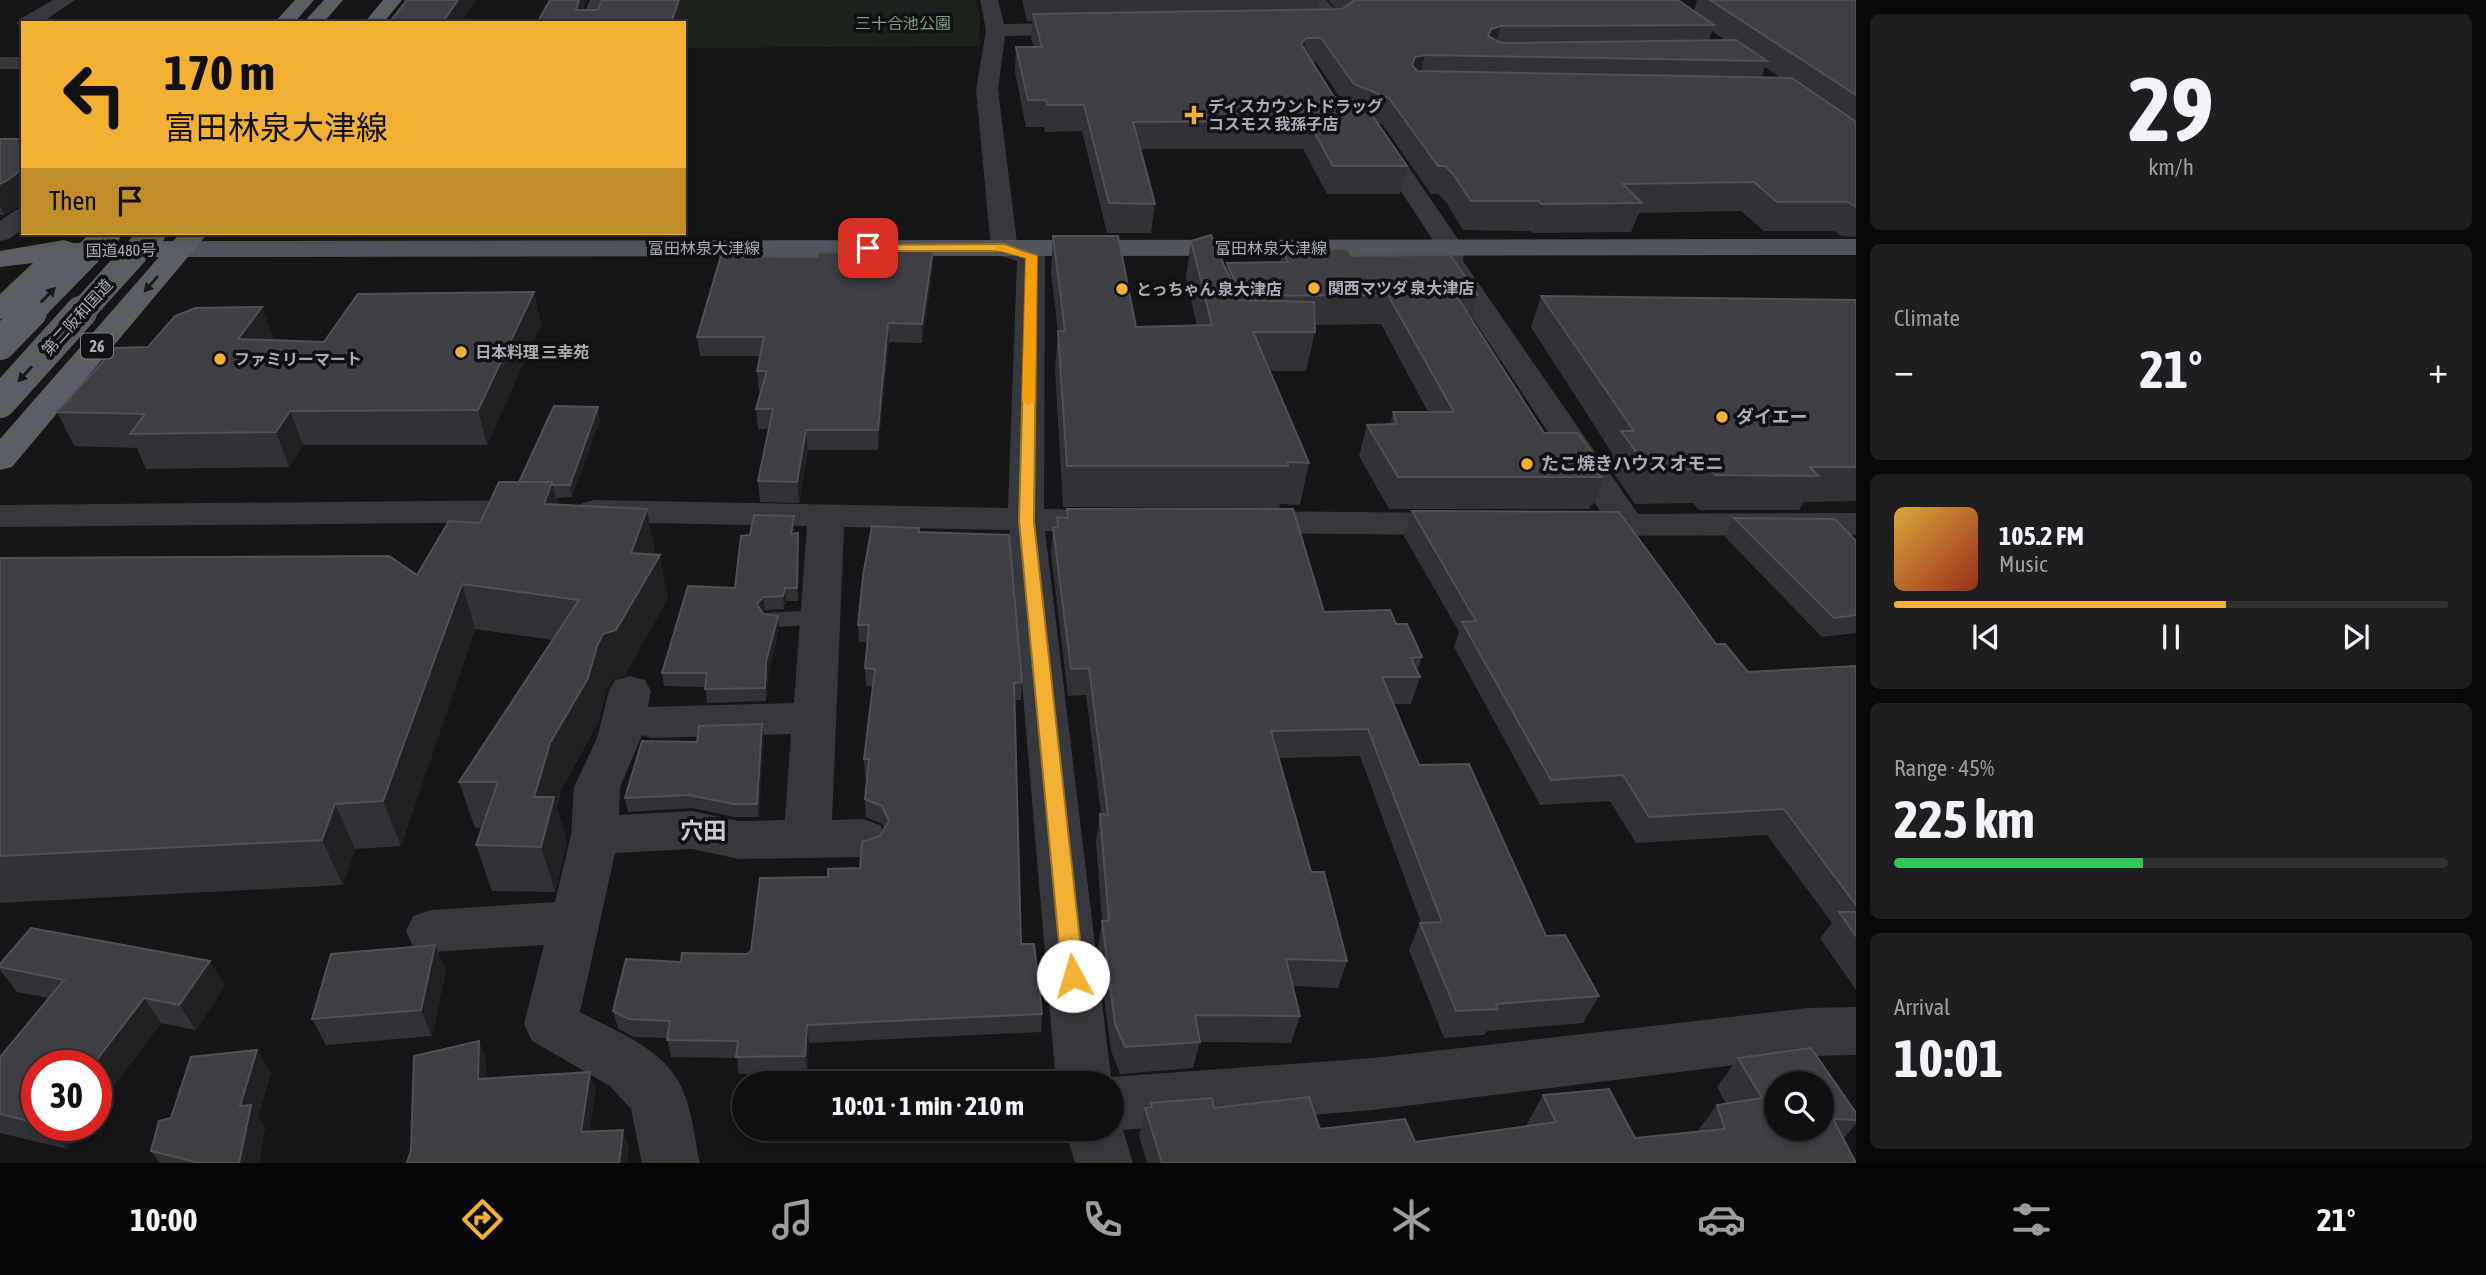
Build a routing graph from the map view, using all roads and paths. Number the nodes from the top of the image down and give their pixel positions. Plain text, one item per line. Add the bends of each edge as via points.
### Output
1 (66, 0) edge
2 (305, 0) edge
3 (334, 0) edge
4 (393, 0) edge
5 (599, 0) edge
6 (989, 0) edge
7 (1316, 0) edge
8 (31, 21) edge
9 (285, 21) edge
10 (314, 21) edge
11 (375, 21) edge
12 (590, 21) edge
13 (1283, 25) edge
14 (1105, 28) edge
15 (996, 30) junction
16 (21, 63) edge
17 (0, 64) edge
18 (1350, 122) edge
19 (21, 217) edge
20 (0, 233) edge
21 (106, 235) edge
22 (151, 235) edge
23 (189, 241) edge
24 (0, 242) edge
25 (69, 242) edge
26 (1856, 247) edge
27 (1004, 248) junction
28 (1451, 248) junction
29 (0, 259) edge
30 (0, 310) edge
31 (0, 344) edge
32 (0, 402) edge
33 (0, 460) edge
34 (0, 516) edge
35 (826, 516) junction
36 (1026, 521) junction
37 (1136, 522) edge
38 (1218, 522) edge
39 (1492, 524) edge
40 (1546, 524) edge
41 (1856, 524) edge
42 (1628, 525) junction
43 (820, 618) junction
44 (774, 619) edge
45 (814, 718) junction
46 (595, 835) junction
47 (863, 838) edge
48 (807, 839) junction
49 (575, 922) junction
50 (431, 931) dead end
51 (1856, 1031) edge
52 (1083, 1071) edge
53 (1124, 1103) edge
54 (1098, 1141) edge
55 (671, 1163) edge
56 (1104, 1163) edge

1 - 8 street
2 - 9 highway
3 - 10 highway
4 - 11 highway
5 - 12 street
6 - 15 street
7 - 13 street via 1337,24
14 - 15 street
15 - 27 street via 987,90
16 - 17 street
18 - 28 street via 1373,131
19 - 20 street
31 -> 21 highway, 第二阪和国道, bridge
22 -> 32 highway, 第二阪和国道 / 26, bridge
23 - 25 highway, 国道480号
23 - 27 main road, 富田林泉大津線
23 -> 33 highway, 第二阪和国道 / 26
24 - 25 highway, 国道480号
25 - 29 highway, 国道480号
25 - 30 highway
26 - 28 main road, 富田林泉大津線
27 - 28 main road, 富田林泉大津線
27 - 36 street via 1031,256
28 - 42 street via 1449,261
34 - 35 street via 569,511
35 - 36 street
35 - 43 street
36 - 37 street
36 - 52 street
38 - 39 street
40 - 42 street
41 - 42 street
43 - 44 lane
43 - 45 street
45 - 46 street via 640,706 619,738 597,787
45 - 48 street
46 - 48 street via 692,830 739,840
46 - 49 street
47 - 48 street
49 - 50 street
49 - 55 street via 551,1024 630,1068 657,1097
51 - 53 street via 1808,1032 1479,1074
54 - 56 street

